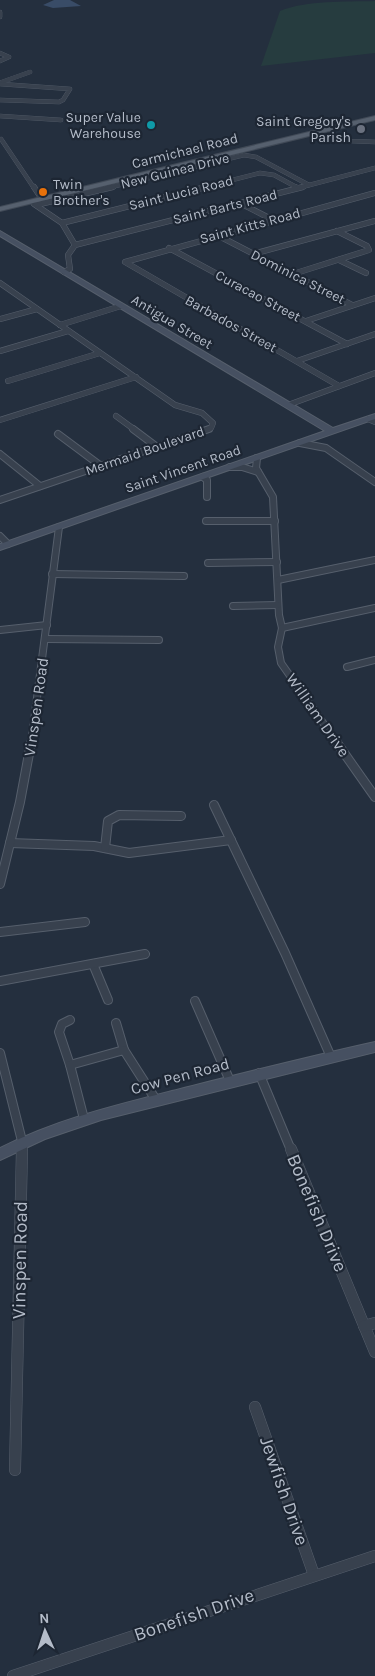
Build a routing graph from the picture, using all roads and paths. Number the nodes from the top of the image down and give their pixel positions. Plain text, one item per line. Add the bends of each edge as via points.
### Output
1 (0, 12) edge
2 (0, 17) edge
3 (0, 53) edge
4 (0, 61) edge
5 (30, 72) dead end
6 (0, 83) edge
7 (0, 100) edge
8 (0, 116) edge
9 (61, 120) dead end
10 (372, 120) edge
11 (311, 134) junction
12 (1, 139) edge
13 (375, 142) edge
14 (232, 155) junction
15 (375, 168) edge
16 (309, 185) junction
17 (298, 188) junction
18 (375, 193) edge
19 (42, 198) junction
20 (33, 203) junction
21 (240, 203) junction
22 (0, 209) edge
23 (273, 220) junction
24 (375, 221) edge
25 (62, 223) junction
26 (337, 231) junction
27 (0, 234) edge
28 (217, 235) junction
29 (75, 245) junction
30 (169, 248) junction
31 (253, 254) junction
32 (339, 260) junction
33 (125, 262) joint
34 (64, 272) junction
35 (366, 273) dead end
36 (293, 274) junction
37 (0, 283) edge
38 (8, 288) junction
39 (0, 290) edge
40 (375, 298) edge
41 (122, 306) junction
42 (352, 306) junction
43 (37, 309) junction
44 (0, 319) edge
45 (306, 321) junction
46 (60, 325) junction
47 (68, 331) junction
48 (375, 334) edge
49 (347, 344) junction
50 (0, 351) edge
51 (100, 353) junction
52 (298, 361) junction
53 (375, 373) edge
54 (136, 377) junction
55 (8, 381) dead end
56 (339, 386) junction
57 (288, 405) junction
58 (116, 416) dead end
59 (372, 419) edge
60 (0, 420) edge
61 (328, 433) junction
62 (58, 434) dead end
63 (300, 443) junction
64 (157, 447) junction
65 (326, 448) junction
66 (0, 454) edge
67 (257, 458) junction
68 (101, 466) junction
69 (230, 467) junction
70 (258, 472) junction
71 (202, 477) junction
72 (375, 482) edge
73 (40, 486) junction
74 (207, 496) dead end
75 (0, 500) edge
76 (206, 521) dead end
77 (275, 521) junction
78 (58, 527) junction
79 (0, 536) edge
80 (4, 546) edge
81 (375, 560) edge
82 (277, 562) junction
83 (208, 563) dead end
84 (52, 574) junction
85 (184, 576) dead end
86 (278, 580) junction
87 (278, 605) junction
88 (233, 606) dead end
89 (375, 608) edge
90 (47, 625) junction
91 (282, 628) junction
92 (0, 630) edge
93 (46, 639) junction
94 (159, 640) dead end
95 (375, 660) edge
96 (347, 667) dead end
97 (375, 797) edge
98 (214, 804) dead end
99 (181, 816) dead end
100 (231, 840) junction
101 (10, 843) junction
102 (105, 848) junction
103 (0, 881) edge
104 (85, 922) dead end
105 (0, 932) edge
106 (145, 954) dead end
107 (93, 964) junction
108 (0, 981) edge
109 (108, 1000) dead end
110 (195, 1001) dead end
111 (70, 1020) dead end
112 (116, 1023) dead end
113 (375, 1048) edge
114 (124, 1050) junction
115 (0, 1053) edge
116 (331, 1057) junction
117 (70, 1065) junction
118 (259, 1073) junction
119 (230, 1081) junction
120 (156, 1100) junction
121 (84, 1119) junction
122 (22, 1141) junction
123 (0, 1154) edge
124 (375, 1323) edge
125 (364, 1326) junction
126 (375, 1352) edge
127 (255, 1407) dead end
128 (16, 1470) dead end
129 (375, 1556) edge
130 (314, 1575) junction
131 (13, 1676) edge

1 - 2 street
3 - 4 street via 9,57
5 - 6 street
6 - 7 street via 70,89 59,102
8 - 9 street
10 - 11 main road, Carmichael Road
11 - 13 street
11 - 14 main road, Carmichael Road
12 - 19 street
14 - 16 street, New Guinea Drive via 255,156
14 - 19 main road, Carmichael Road
14 - 20 street, New Guinea Drive
15 - 16 street, Saint Barts Road
16 - 17 street, Saint Barts Road
17 - 21 street, Saint Barts Road
17 - 25 street, Saint Lucia Road via 274,175 260,173
18 - 23 street, Saint Kitts Road
19 - 20 main road, Carmichael Road
20 - 22 main road, Carmichael Road
20 - 25 street
21 - 23 street
21 - 29 street, Saint Barts Road
23 - 28 street, Saint Kitts Road
24 - 26 street
25 - 29 street
26 - 31 street
26 - 32 street via 369,249
27 - 34 street, Antigua Street
28 - 30 street, Saint Kitts Road
28 - 31 street, Dominica Street
29 - 34 street via 68,255 70,270
30 - 33 street, Saint Kitts Road
30 - 45 street, Curacao Street
31 - 36 street, Dominica Street
32 - 35 street
32 - 36 street
33 - 52 street, Barbados Street
34 - 41 street, Antigua Street
36 - 42 street, Dominica Street
37 - 38 street, Mermaid Boulevard
38 - 39 street
38 - 43 street, Mermaid Boulevard
40 - 42 street
41 - 46 street
41 - 57 street, Antigua Street
42 - 45 street
43 - 44 street
43 - 46 street, Mermaid Boulevard
45 - 49 street, Curacao Street
46 - 47 street, Mermaid Boulevard
47 - 50 street
47 - 51 street, Mermaid Boulevard
48 - 49 street
49 - 52 street
51 - 54 street, Mermaid Boulevard
51 - 55 street
52 - 56 street, Barbados Street
53 - 56 street
54 - 60 street
54 - 64 street, Mermaid Boulevard via 179,407 205,414 213,421 206,431
56 - 57 street
57 - 61 street, Antigua Street
58 - 64 street
59 - 61 street, Saint Vincent Road
61 - 63 street, Saint Vincent Road
61 - 65 street via 323,441
62 - 68 street
63 - 65 street
63 - 67 street, Saint Vincent Road
64 - 68 street, Mermaid Boulevard
65 - 72 street
66 - 73 street
67 - 69 street, Saint Vincent Road
67 - 70 street
68 - 73 street, Mermaid Boulevard
69 - 70 street
69 - 71 street, Saint Vincent Road
70 - 77 street, William Drive via 271,491
71 - 74 street via 206,480
71 - 78 street, Saint Vincent Road
73 - 75 street, Mermaid Boulevard
76 - 77 street
77 - 82 street, William Drive
78 - 80 street, Saint Vincent Road
78 - 84 street, Vinspen Road
79 - 80 street
81 - 86 street
82 - 83 street
82 - 86 street, William Drive
84 - 85 street
84 - 90 street, Vinspen Road
86 - 87 street, William Drive
87 - 88 street
87 - 91 street, William Drive
89 - 91 street
90 - 92 street
90 - 93 street, Vinspen Road
91 - 97 street, William Drive via 278,647 282,663
93 - 94 street
93 - 101 street, Vinspen Road via 28,764
95 - 96 street
98 - 100 street
99 - 102 street via 119,816 108,821
100 - 102 street via 145,852 129,853
100 - 116 street
101 - 102 street
101 - 103 street, Vinspen Road
104 - 105 street
106 - 107 street
107 - 108 street
107 - 109 street
110 - 119 street
111 - 117 street via 62,1024 59,1032
112 - 114 street
113 - 116 street, Cow Pen Road
114 - 117 street
114 - 120 street
115 - 122 street, Vinspen Road
116 - 118 street, Cow Pen Road
117 - 121 street
118 - 119 street, Cow Pen Road
118 - 125 street, Bonefish Drive
119 - 120 street, Cow Pen Road
120 - 121 street, Cow Pen Road
121 - 122 street, Cow Pen Road
122 - 123 street, Cow Pen Road
122 - 128 street, Vinspen Road
124 - 125 street
125 - 126 street, Bonefish Drive
127 - 130 street, Jewfish Drive
129 - 130 street, Bonefish Drive
130 - 131 street, Bonefish Drive

